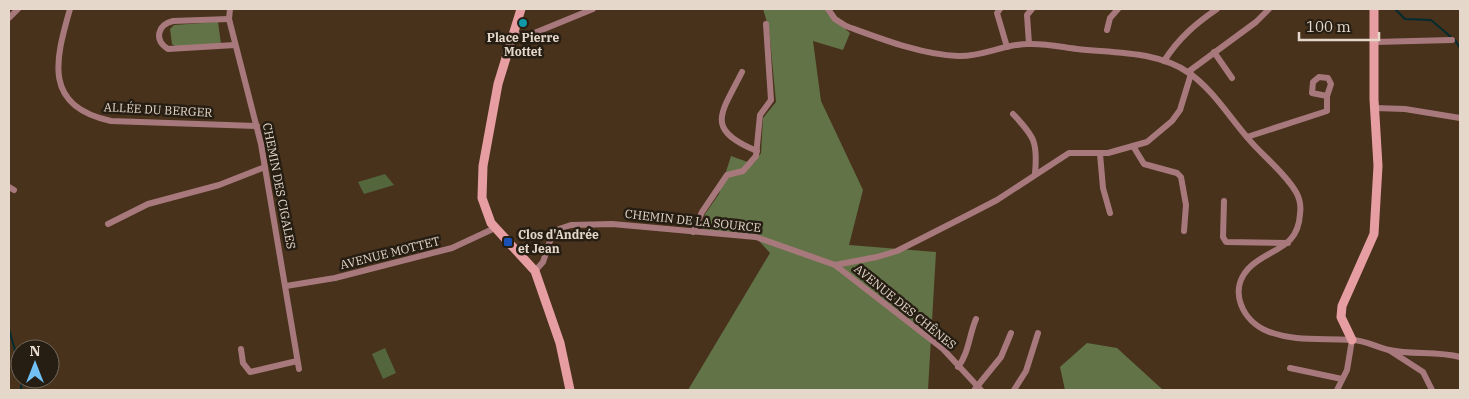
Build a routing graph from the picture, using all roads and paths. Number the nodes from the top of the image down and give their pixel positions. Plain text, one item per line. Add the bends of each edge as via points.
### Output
1 (18, 9) edge
2 (70, 9) edge
3 (230, 9) edge
4 (521, 9) edge
5 (593, 9) edge
6 (828, 9) edge
7 (1000, 9) edge
8 (1032, 9) edge
9 (1118, 9) edge
10 (1216, 9) edge
11 (1269, 9) edge
12 (1374, 9) edge
13 (9, 18) edge
14 (229, 19) junction
15 (766, 24) dead end
16 (1107, 30) dead end
17 (514, 34) junction
18 (1452, 40) dead end
19 (1375, 42) junction
20 (1029, 44) junction
21 (235, 45) junction
22 (1007, 47) junction
23 (1214, 52) junction
24 (1164, 61) junction
25 (742, 72) dead end
26 (1190, 73) junction
27 (1232, 78) dead end
28 (1327, 96) dead end
29 (1375, 108) junction
30 (1013, 114) dead end
31 (1460, 118) edge
32 (257, 126) junction
33 (1246, 137) junction
34 (1133, 146) junction
35 (757, 151) junction
36 (1100, 154) junction
37 (265, 167) junction
38 (1035, 173) junction
39 (1224, 201) dead end
40 (1110, 213) dead end
41 (108, 224) dead end
42 (495, 228) junction
43 (1184, 230) dead end
44 (692, 232) junction
45 (1288, 243) junction
46 (835, 264) junction
47 (535, 271) junction
48 (286, 286) junction
49 (976, 319) dead end
50 (1038, 332) dead end
51 (1011, 333) dead end
52 (1352, 340) junction
53 (241, 349) dead end
54 (1388, 350) junction
55 (1460, 357) edge
56 (297, 361) junction
57 (958, 367) junction
58 (1290, 368) dead end
59 (299, 369) dead end
60 (1342, 379) junction
61 (977, 389) edge
62 (570, 390) edge
63 (1014, 390) edge
64 (1337, 390) edge
65 (1432, 390) edge

1 - 13 street
2 - 32 street, ALLÉE DU BERGER via 57,60 59,80 74,106 92,117 111,120
3 - 14 street, CHEMIN DES CIGALES
4 - 17 street
5 - 17 street via 527,36
6 - 22 street via 846,26 936,54 969,56
7 - 22 street via 996,14
8 - 20 street via 1027,15
9 - 16 street via 1110,18
10 - 24 street via 1190,28
11 - 23 street
12 - 19 street
14 - 21 street, CHEMIN DES CIGALES
14 - 21 street via 172,21 160,28 159,38 168,49
15 - 35 street via 771,100 760,115
17 - 42 street via 498,84 483,166 483,204
18 - 19 street
19 - 29 street
20 - 22 street
20 - 24 street via 1138,55
21 - 32 street, CHEMIN DES CIGALES
23 - 26 street
23 - 27 street
24 - 26 street
25 - 35 street via 722,114 721,124 730,138
26 - 33 street
26 - 34 street, CHEMIN DE LA SOURCE via 1180,110 1172,121 1147,142
28 - 33 street via 1327,111
29 - 31 street via 1406,109
29 - 52 street via 1378,166 1374,234 1342,306 1343,324
30 - 38 street via 1027,129 1037,148
32 - 37 street, CHEMIN DES CIGALES
33 - 45 street via 1288,180 1300,200 1298,227
34 - 36 street, CHEMIN DE LA SOURCE
34 - 43 street via 1144,164 1182,177 1186,205
35 - 44 street via 743,171 727,175
36 - 38 street, CHEMIN DE LA SOURCE via 1068,153
36 - 40 street via 1103,188
37 - 41 street via 219,186 148,204
37 - 48 street, CHEMIN DES CIGALES
38 - 46 street, CHEMIN DE LA SOURCE via 997,200 897,250
39 - 45 street via 1223,237 1226,242
42 - 47 street
42 - 48 street, AVENUE MOTTET via 452,248 335,278
44 - 46 street, CHEMIN DE LA SOURCE via 756,237
44 - 47 street, CHEMIN DE LA SOURCE via 612,224 564,227 552,235 543,262
45 - 52 street via 1259,261 1243,276 1239,289 1243,312 1265,330 1290,338
46 - 57 street, AVENUE DES CHÊNES via 943,349
47 - 62 street via 560,343
48 - 56 street, CHEMIN DES CIGALES
49 - 57 street via 968,349
50 - 63 street via 1026,371
51 - 61 street via 1001,357
52 - 54 street
52 - 60 street via 1347,370
53 - 56 street via 242,363 250,372
54 - 55 street
54 - 65 street via 1423,372
56 - 59 street, CHEMIN DES CIGALES
57 - 61 street, AVENUE DES CHÊNES
58 - 60 street
60 - 64 street

